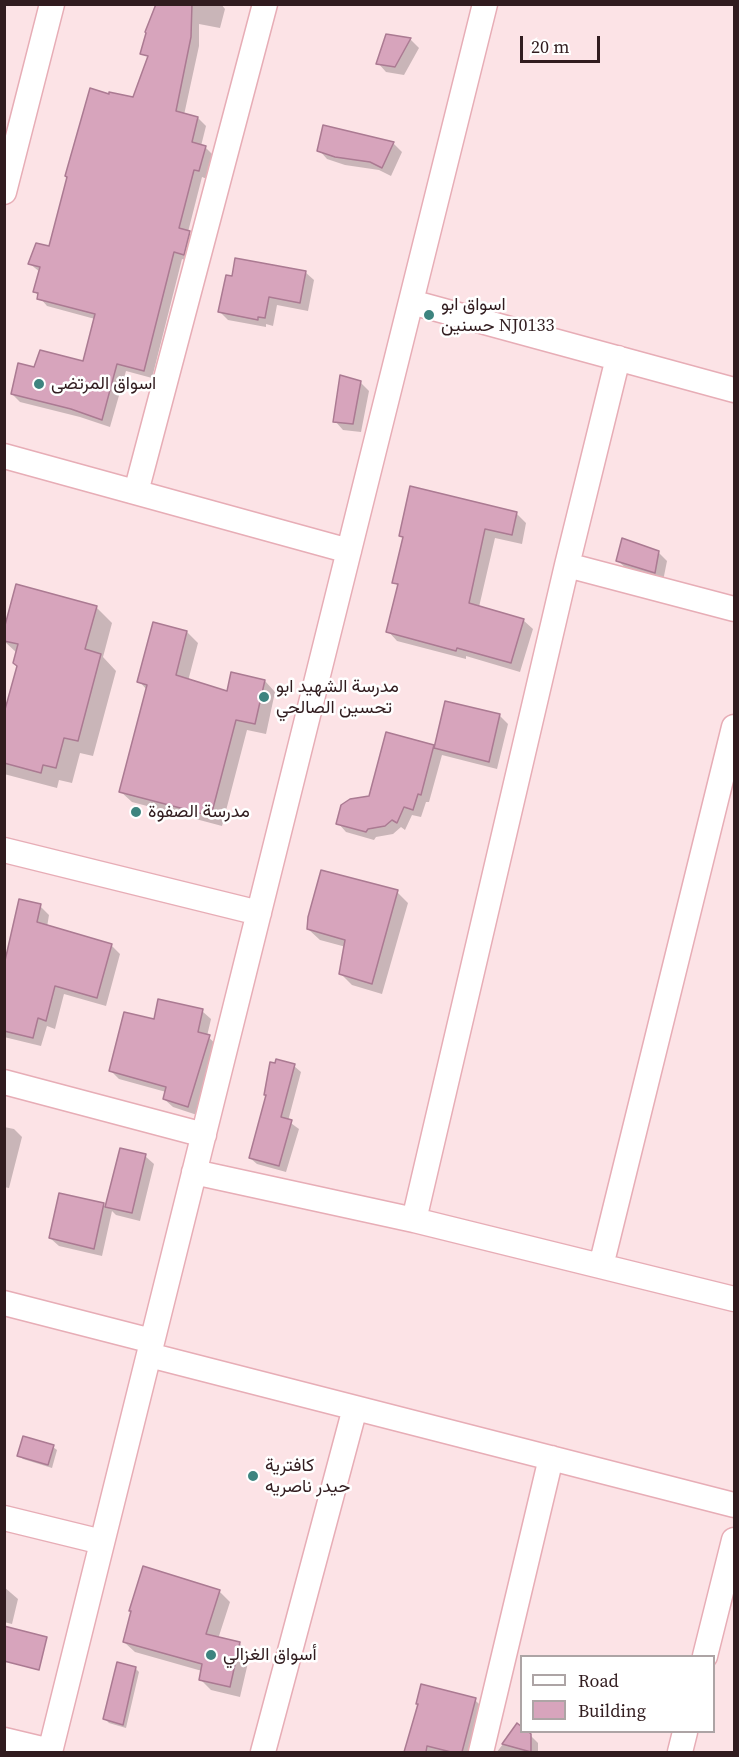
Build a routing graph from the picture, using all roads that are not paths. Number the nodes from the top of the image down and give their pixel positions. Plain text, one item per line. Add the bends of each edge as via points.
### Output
1 (52, 4) edge
2 (265, 4) edge
3 (486, 4) edge
4 (4, 192) edge
5 (411, 302) junction
6 (618, 358) junction
7 (735, 390) edge
8 (4, 456) edge
9 (136, 492) junction
10 (349, 551) junction
11 (567, 565) junction
12 (735, 609) edge
13 (735, 727) edge
14 (4, 850) edge
15 (259, 913) junction
16 (4, 1082) edge
17 (204, 1135) junction
18 (194, 1172) junction
19 (414, 1220) junction
20 (601, 1266) junction
21 (735, 1299) edge
22 (4, 1303) edge
23 (151, 1348) junction
24 (355, 1408) junction
25 (550, 1458) junction
26 (735, 1505) edge
27 (4, 1518) edge
28 (735, 1540) edge
29 (102, 1542) junction
30 (705, 1655) edge
31 (685, 1733) edge
32 (4, 1740) edge
33 (50, 1752) edge
34 (263, 1752) edge
35 (481, 1752) edge
36 (680, 1752) edge

1 - 4 street
2 - 9 street
3 - 5 street
5 - 6 street
5 - 10 street
6 - 7 street
6 - 11 street
8 - 9 street
9 - 10 street
10 - 15 street
11 - 12 street
11 - 19 street
13 - 20 street
14 - 15 street
15 - 17 street
16 - 17 street
17 - 18 street
18 - 19 street
18 - 23 street
19 - 20 street
20 - 21 street
22 - 23 street
23 - 24 street
23 - 29 street
24 - 25 street
24 - 34 street
25 - 26 street
25 - 35 street
27 - 29 street
28 - 30 street
29 - 33 street
31 - 36 street
32 - 33 street

